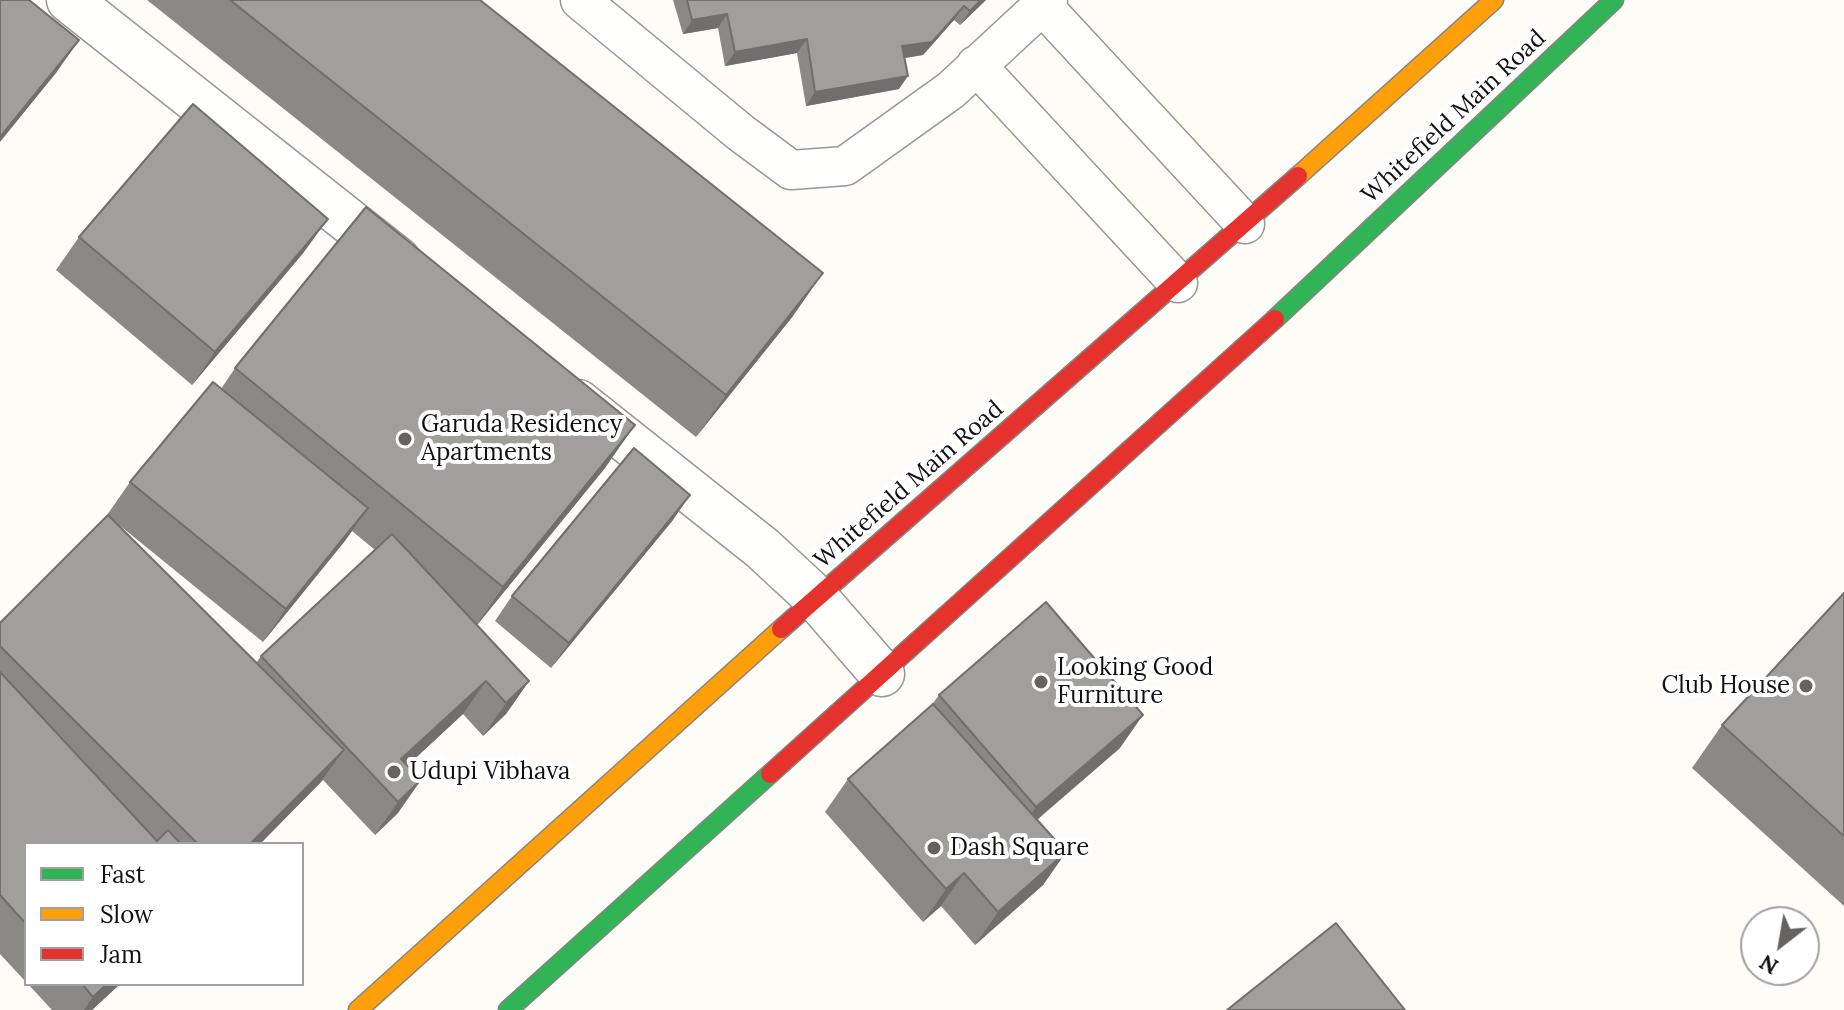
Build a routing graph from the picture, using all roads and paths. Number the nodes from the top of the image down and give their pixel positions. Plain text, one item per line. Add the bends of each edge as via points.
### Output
1 (69, 0) edge
2 (580, 0) edge
3 (1494, 0) edge
4 (1614, 0) edge
5 (1045, 2) edge
6 (976, 65) junction
7 (1245, 224) junction
8 (1178, 283) junction
9 (428, 284) edge
10 (551, 381) edge
11 (816, 598) junction
12 (882, 674) junction
13 (358, 1010) edge
14 (508, 1010) edge

1 - 9 street
2 - 6 lane via 791,170 845,166 951,90
3 - 7 main road, Whitefield Main Road
4 - 12 main road, Whitefield Main Road via 1249,343
5 - 6 lane
5 - 7 lane
6 - 8 lane
7 - 8 main road, Whitefield Main Road
8 - 11 main road, Whitefield Main Road
10 - 11 street via 762,548
11 - 12 street
11 - 13 main road, Whitefield Main Road
12 - 14 main road, Whitefield Main Road

